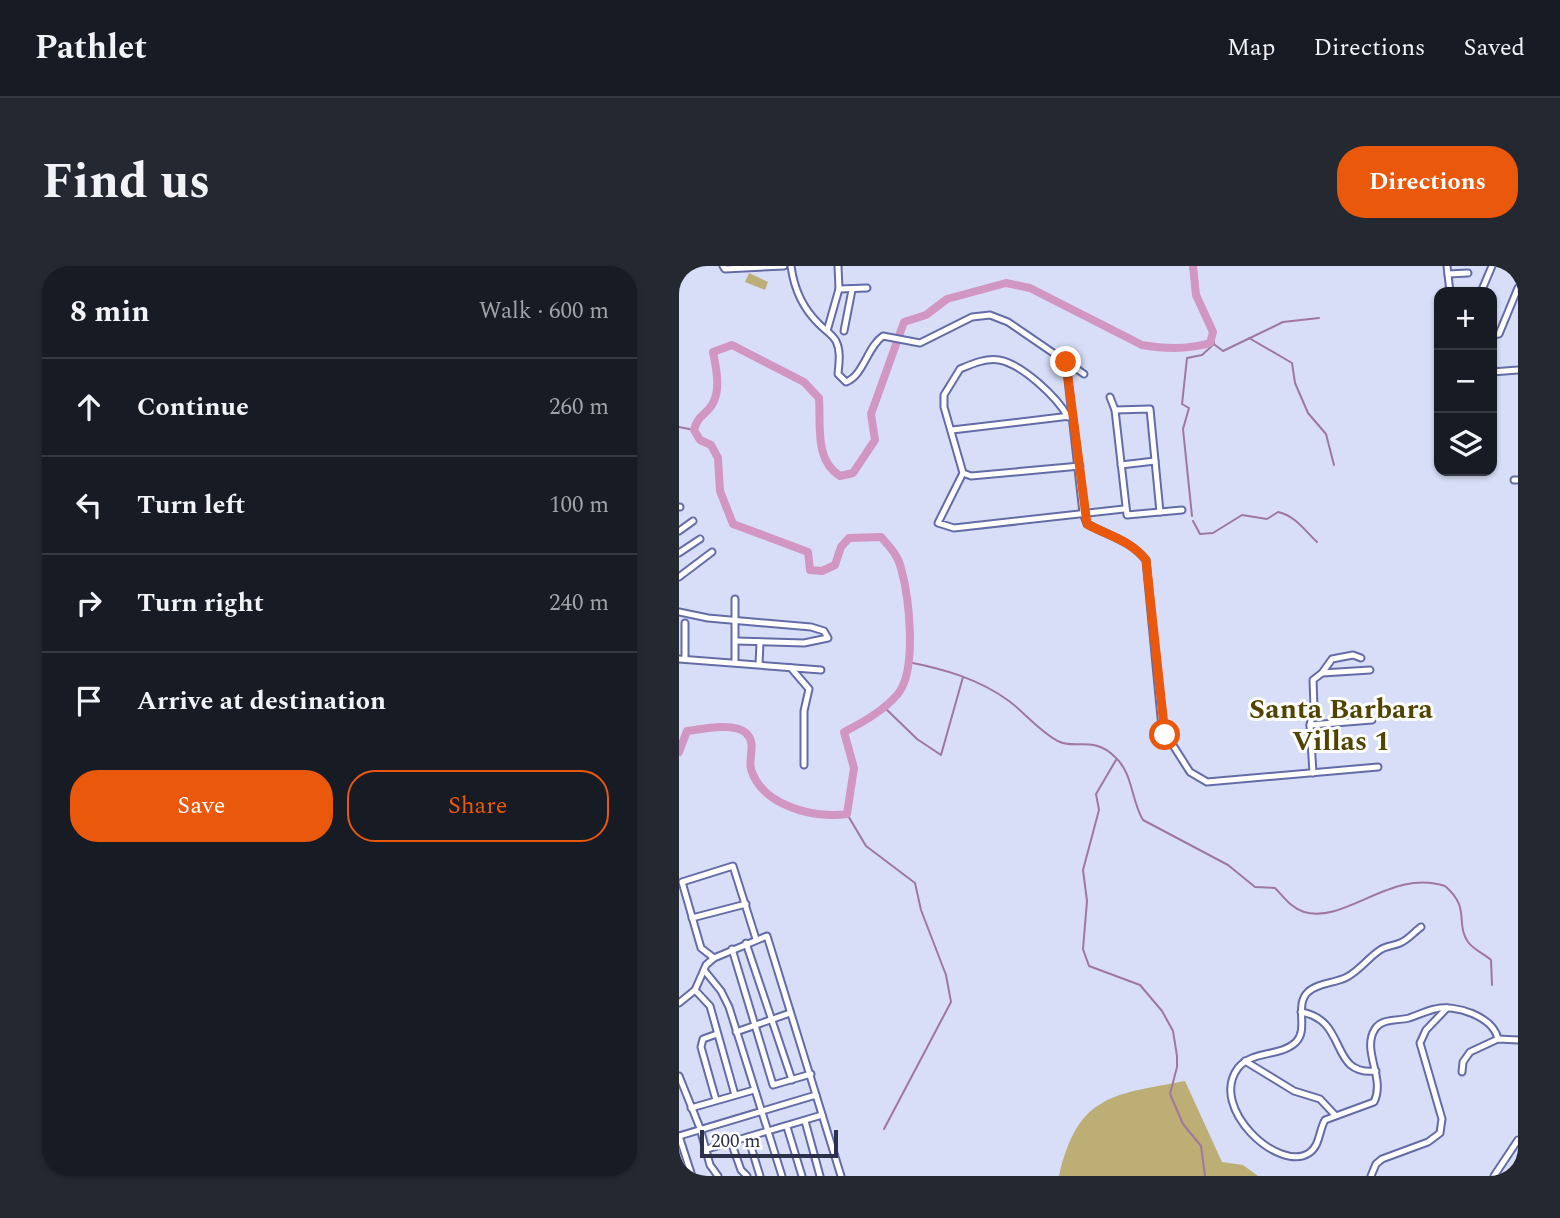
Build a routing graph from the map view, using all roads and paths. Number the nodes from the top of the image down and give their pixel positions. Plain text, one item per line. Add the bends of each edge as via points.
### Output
1 (723, 266) edge
2 (784, 266) edge
3 (791, 266) edge
4 (838, 266) edge
5 (1447, 266) edge
6 (1492, 266) edge
7 (1468, 272) dead end
8 (1448, 274) junction
9 (1449, 287) edge
10 (1483, 287) edge
11 (867, 288) dead end
12 (1518, 288) edge
13 (839, 289) junction
14 (852, 290) junction
15 (827, 331) junction
16 (844, 331) dead end
17 (1497, 334) edge
18 (1066, 362) junction
19 (1518, 370) edge
20 (1497, 372) edge
21 (1084, 374) dead end
22 (1110, 397) dead end
23 (1115, 410) junction
24 (1071, 416) junction
25 (951, 430) junction
26 (1155, 461) junction
27 (1121, 465) junction
28 (1080, 466) junction
29 (963, 473) junction
30 (1124, 509) junction
31 (1182, 510) dead end
32 (1160, 512) junction
33 (1083, 513) junction
34 (693, 521) dead end
35 (679, 531) edge
36 (700, 539) dead end
37 (712, 552) dead end
38 (679, 553) edge
39 (679, 576) edge
40 (735, 599) dead end
41 (679, 612) edge
42 (736, 621) junction
43 (685, 623) dead end
44 (804, 626) junction
45 (736, 641) junction
46 (760, 643) junction
47 (804, 643) junction
48 (1361, 658) dead end
49 (682, 659) edge
50 (735, 662) junction
51 (759, 664) junction
52 (791, 668) junction
53 (821, 670) dead end
54 (1370, 670) dead end
55 (1322, 673) junction
56 (1372, 720) dead end
57 (1310, 725) junction
58 (804, 765) dead end
59 (1378, 767) dead end
60 (1313, 773) junction
61 (746, 904) junction
62 (692, 918) junction
63 (1421, 927) dead end
64 (755, 939) junction
65 (746, 943) junction
66 (732, 949) junction
67 (714, 958) junction
68 (704, 970) junction
69 (695, 990) junction
70 (679, 1003) edge
71 (1447, 1008) junction
72 (1301, 1012) junction
73 (790, 1013) junction
74 (773, 1019) junction
75 (755, 1027) junction
76 (736, 1032) junction
77 (717, 1034) junction
78 (1498, 1039) junction
79 (1518, 1040) edge
80 (1245, 1061) junction
81 (1376, 1071) junction
82 (1462, 1072) dead end
83 (811, 1074) junction
84 (679, 1076) edge
85 (792, 1080) junction
86 (754, 1090) junction
87 (735, 1095) junction
88 (816, 1095) junction
89 (716, 1100) junction
90 (691, 1108) junction
91 (762, 1110) junction
92 (823, 1115) junction
93 (1335, 1115) junction
94 (805, 1121) junction
95 (787, 1127) junction
96 (700, 1128) junction
97 (768, 1130) junction
98 (679, 1136) edge
99 (748, 1137) junction
100 (1518, 1140) edge
101 (731, 1142) junction
102 (707, 1149) junction
103 (687, 1160) junction
104 (679, 1162) edge
105 (692, 1176) edge
106 (718, 1176) edge
107 (747, 1176) edge
108 (760, 1176) edge
109 (782, 1176) edge
110 (802, 1176) edge
111 (820, 1176) edge
112 (841, 1176) edge
113 (1371, 1176) edge
114 (1494, 1176) edge

1 - 2 street
3 - 15 street via 800,300
4 - 13 street
5 - 8 street
6 - 10 street
7 - 8 street
8 - 9 street
11 - 14 street
12 - 17 street
13 - 14 street
13 - 15 street
14 - 16 street
15 - 18 street via 838,348 838,374 846,382 855,377 877,340 888,335 920,343 972,317 991,315
18 - 21 street
18 - 24 street
19 - 20 street
22 - 23 street
23 - 26 street via 1150,409
23 - 27 street
24 - 25 street
24 - 25 street via 1039,384 1005,362 991,359 960,369 951,382 944,396
24 - 28 street
25 - 29 street
26 - 27 street
26 - 32 street
27 - 30 street
28 - 29 street
28 - 33 street
29 - 33 street via 938,523 954,528
30 - 32 street via 1127,515
30 - 33 street
31 - 32 street
33 - 60 street via 1087,524 1114,534 1146,560 1162,728 1190,772 1207,782
34 - 35 street
36 - 38 street
37 - 39 street
40 - 42 street
41 - 42 street
42 - 44 street
42 - 45 street
43 - 49 street
44 - 47 street
44 - 47 street via 820,629 828,638
45 - 46 street
45 - 50 street
46 - 47 street
46 - 51 street
48 - 55 street via 1332,659
49 - 50 street
50 - 51 street
51 - 52 street
52 - 53 street
52 - 58 street via 809,689
54 - 55 street
55 - 57 street via 1313,680
56 - 57 street
57 - 60 street
59 - 60 street
61 - 62 street
61 - 62 street via 733,866 682,883
61 - 64 street
62 - 67 street via 701,948
63 - 72 street via 1400,943 1378,951 1351,975 1307,993
64 - 65 street
64 - 73 street via 767,936
65 - 66 street
65 - 74 street
66 - 67 street
66 - 75 street
67 - 68 street
68 - 69 street
68 - 76 street via 721,991
69 - 70 street
69 - 77 street via 710,1006
71 - 78 street via 1476,1016
71 - 81 street via 1378,1025 1370,1045
71 - 113 street via 1420,1043 1442,1119 1440,1133 1382,1159
72 - 80 street via 1295,1044
72 - 81 street via 1326,1021 1348,1064 1364,1072
73 - 74 street
73 - 83 street
74 - 75 street
74 - 85 street
75 - 76 street
75 - 85 street via 773,1085
76 - 86 street
77 - 87 street
77 - 89 street via 703,1039 701,1046
78 - 79 street
78 - 82 street via 1465,1056
80 - 93 street via 1294,1091 1320,1099
80 - 93 street via 1234,1075 1233,1107 1241,1123 1264,1144 1303,1156 1315,1147 1325,1120
81 - 93 street via 1374,1102
83 - 85 street
83 - 88 street
84 - 90 street
86 - 87 street
86 - 91 street
87 - 89 street
88 - 91 street
88 - 92 street
89 - 90 street
90 - 96 street
91 - 96 street
91 - 97 street
92 - 94 street
92 - 112 street
94 - 95 street
94 - 111 street
95 - 97 street
95 - 110 street
96 - 98 street
96 - 102 street
97 - 99 street
97 - 109 street
98 - 103 street
99 - 101 street
99 - 108 street
100 - 114 street
101 - 102 street
101 - 107 street
102 - 106 street
103 - 104 street
103 - 105 street

